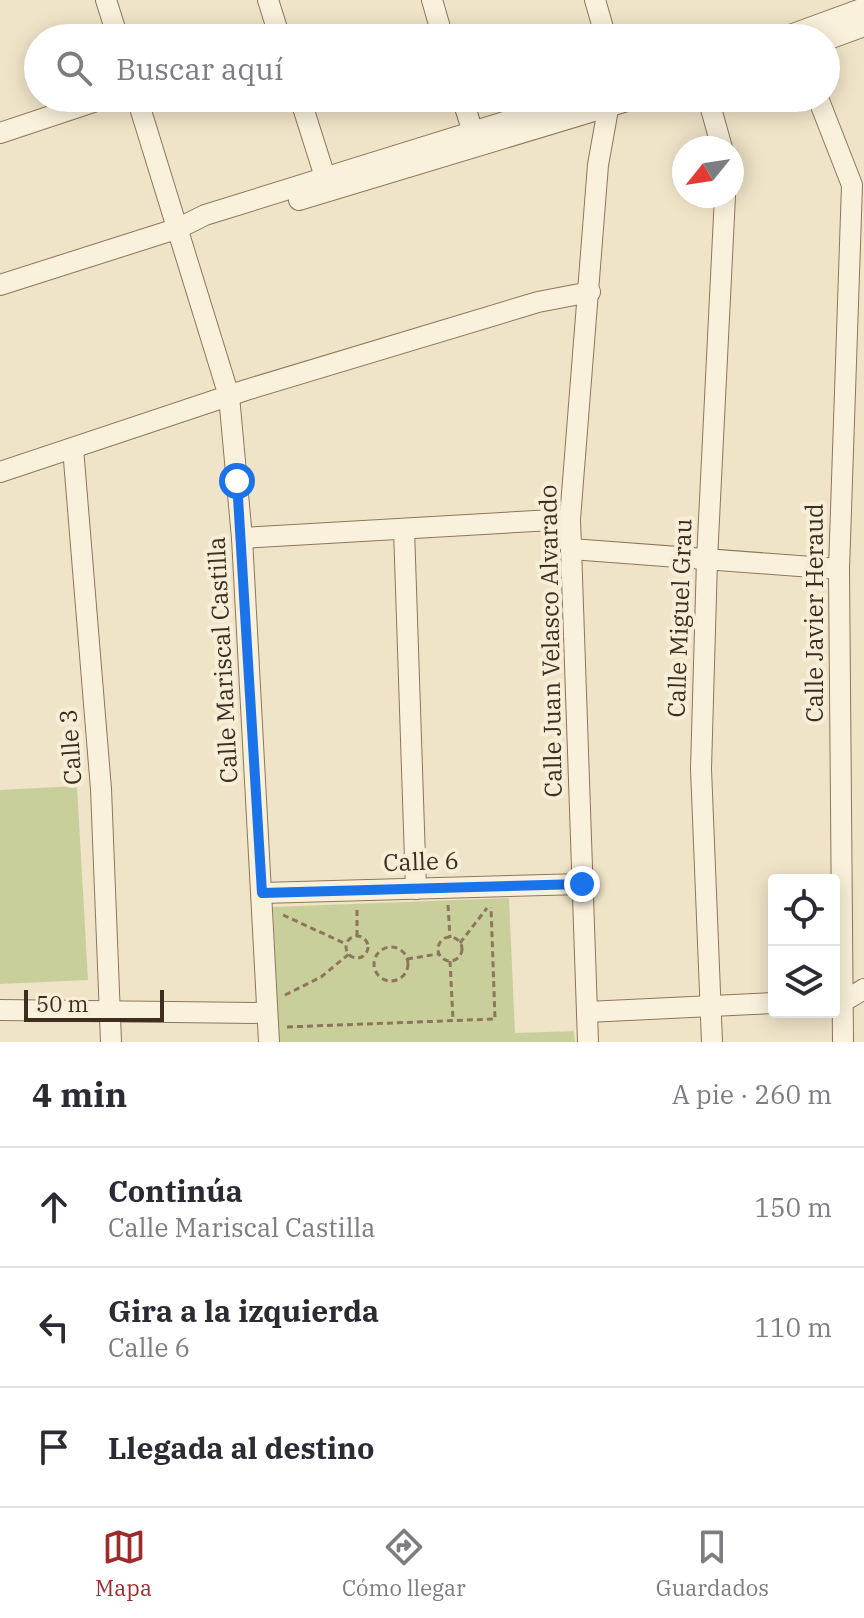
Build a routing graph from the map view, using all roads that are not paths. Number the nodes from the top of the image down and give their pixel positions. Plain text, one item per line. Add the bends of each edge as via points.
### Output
1 (106, 0) edge
2 (268, 0) edge
3 (432, 0) edge
4 (595, 0) edge
5 (864, 8) edge
6 (114, 24) edge
7 (276, 24) edge
8 (439, 24) edge
9 (602, 24) edge
10 (820, 24) edge
11 (864, 26) edge
12 (840, 35) edge
13 (63, 112) edge
14 (142, 112) edge
15 (304, 112) edge
16 (466, 112) edge
17 (526, 112) edge
18 (577, 112) edge
19 (607, 112) edge
20 (712, 112) edge
21 (825, 112) edge
22 (471, 126) junction
23 (0, 133) edge
24 (719, 136) edge
25 (325, 177) junction
26 (858, 182) edge
27 (724, 208) edge
28 (179, 228) junction
29 (857, 271) edge
30 (0, 285) edge
31 (590, 292) junction
32 (229, 396) junction
33 (73, 448) junction
34 (0, 472) edge
35 (570, 519) junction
36 (404, 529) junction
37 (242, 538) junction
38 (571, 549) junction
39 (707, 560) junction
40 (839, 569) junction
41 (582, 884) junction
42 (416, 889) junction
43 (262, 893) junction
44 (839, 946) edge
45 (864, 989) edge
46 (840, 1001) edge
47 (768, 1003) edge
48 (708, 1006) junction
49 (110, 1009) junction
50 (0, 1010) edge
51 (840, 1011) edge
52 (587, 1012) junction
53 (274, 1020) edge
54 (111, 1042) edge
55 (588, 1042) edge
56 (712, 1042) edge
57 (843, 1042) edge

1 - 6 street
2 - 7 street
3 - 8 street
4 - 9 street
5 - 10 street
11 - 12 street
13 - 23 street
14 - 28 street, Calle Mariscal Castilla
15 - 25 street
16 - 22 street
17 - 22 street
18 - 28 street via 224,222
19 - 31 street, Calle Juan Velasco Alvarado via 598,165
20 - 24 street
21 - 26 street
22 - 25 street
25 - 28 street
26 - 29 street, Calle Javier Heraud
27 - 39 street, Calle Miguel Grau
28 - 30 street
28 - 32 street, Calle Mariscal Castilla
29 - 40 street, Calle Javier Heraud
31 - 32 street via 538,302
31 - 35 street, Calle Juan Velasco Alvarado
32 - 33 street
32 - 37 street, Calle Mariscal Castilla
33 - 34 street
33 - 49 street, Calle 3 via 101,789
35 - 36 street
35 - 38 street, Calle Juan Velasco Alvarado
36 - 37 street
36 - 42 street
37 - 43 street, Calle Mariscal Castilla
38 - 39 street
38 - 41 street, Calle Juan Velasco Alvarado
39 - 40 street
39 - 48 street, Calle Miguel Grau via 701,769
40 - 44 street, Calle Javier Heraud
41 - 42 street, Calle 6
41 - 52 street, Calle Juan Velasco Alvarado
42 - 43 street, Calle 6
43 - 53 street, Calle Mariscal Castilla
45 - 46 street
47 - 48 street
48 - 52 street
48 - 56 street, Calle Miguel Grau
49 - 50 street
49 - 53 street
49 - 54 street, Calle 3
51 - 57 street, Calle Javier Heraud
52 - 55 street, Calle Juan Velasco Alvarado

